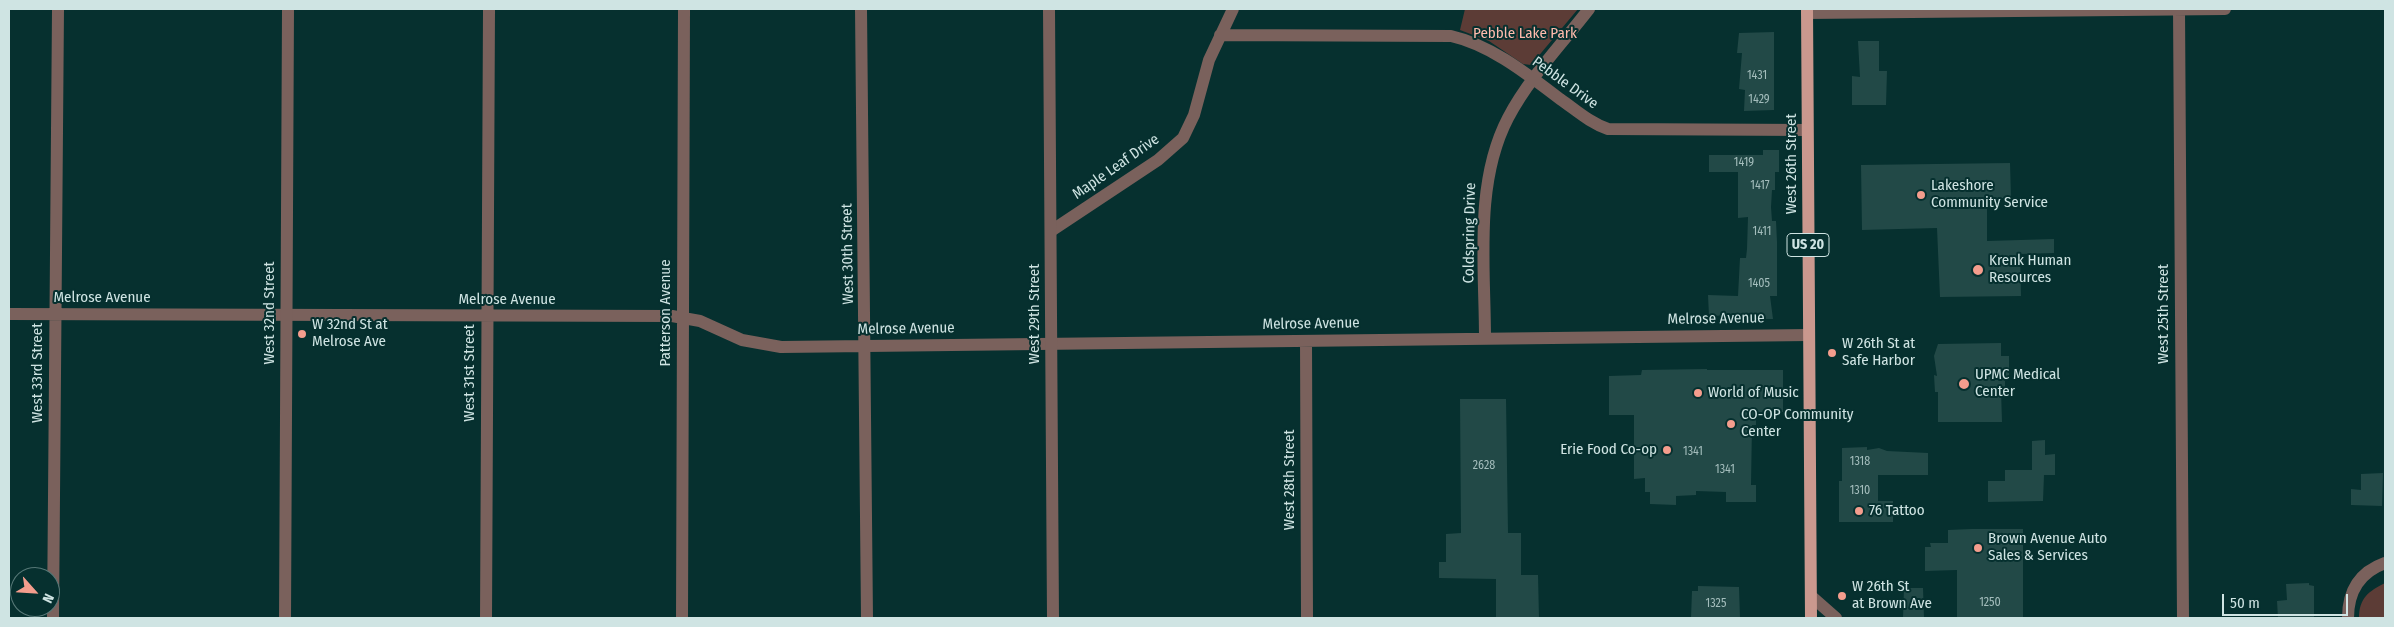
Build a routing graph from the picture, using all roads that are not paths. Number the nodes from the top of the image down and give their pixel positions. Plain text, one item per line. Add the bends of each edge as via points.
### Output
1 (58, 9) edge
2 (288, 9) edge
3 (489, 9) edge
4 (684, 9) edge
5 (861, 9) edge
6 (1049, 9) edge
7 (1233, 9) edge
8 (1589, 9) edge
9 (2178, 9) edge
10 (2225, 9) edge
11 (1807, 11) edge
12 (1220, 35) junction
13 (1534, 79) junction
14 (1807, 130) junction
15 (1051, 232) junction
16 (9, 314) edge
17 (55, 314) junction
18 (286, 315) junction
19 (486, 316) junction
20 (682, 317) junction
21 (1809, 334) junction
22 (1485, 338) junction
23 (1306, 341) junction
24 (1052, 344) junction
25 (865, 346) junction
26 (2385, 563) edge
27 (1811, 596) junction
28 (53, 618) edge
29 (285, 618) edge
30 (486, 618) edge
31 (682, 618) edge
32 (867, 618) edge
33 (1054, 618) edge
34 (1307, 618) edge
35 (1811, 618) edge
36 (1836, 618) edge
37 (2183, 618) edge
38 (2348, 618) edge

1 - 17 street, West 33rd Street
2 - 18 street, West 32nd Street
3 - 19 street, West 31st Street
4 - 20 street, Patterson Avenue
5 - 25 street, West 30th Street
6 - 15 street, West 29th Street
7 - 12 street, Maple Leaf Drive
8 - 13 street, Coldspring Drive
9 - 10 street
9 - 11 street
9 - 37 street, West 25th Street
11 - 14 main road, West 26th Street / US 20
12 - 13 street, Pebble Drive via 1450,36 1483,47
12 - 15 street, Maple Leaf Drive via 1202,79 1192,122 1182,138 1158,160
13 - 14 street, Pebble Drive via 1590,121 1608,129
13 - 22 street, Coldspring Drive via 1508,118 1489,169 1485,205
14 - 21 main road, West 26th Street / US 20
15 - 24 street, West 29th Street
16 - 17 street, Melrose Avenue
17 - 18 street, Melrose Avenue
17 - 28 street, West 33rd Street
18 - 19 street, Melrose Avenue
18 - 29 street, West 32nd Street
19 - 20 street, Melrose Avenue
19 - 30 street, West 31st Street
20 - 25 street, Melrose Avenue via 700,321 742,340 768,346
20 - 31 street, Patterson Avenue
21 - 22 street, Melrose Avenue
21 - 27 main road, West 26th Street / US 20
22 - 23 street, Melrose Avenue
23 - 24 street, Melrose Avenue
23 - 34 street, West 28th Street
24 - 25 street, Melrose Avenue
24 - 33 street, West 29th Street
25 - 32 street, West 30th Street
26 - 38 street via 2374,567 2355,586
27 - 35 main road, West 26th Street / US 20
27 - 36 street

